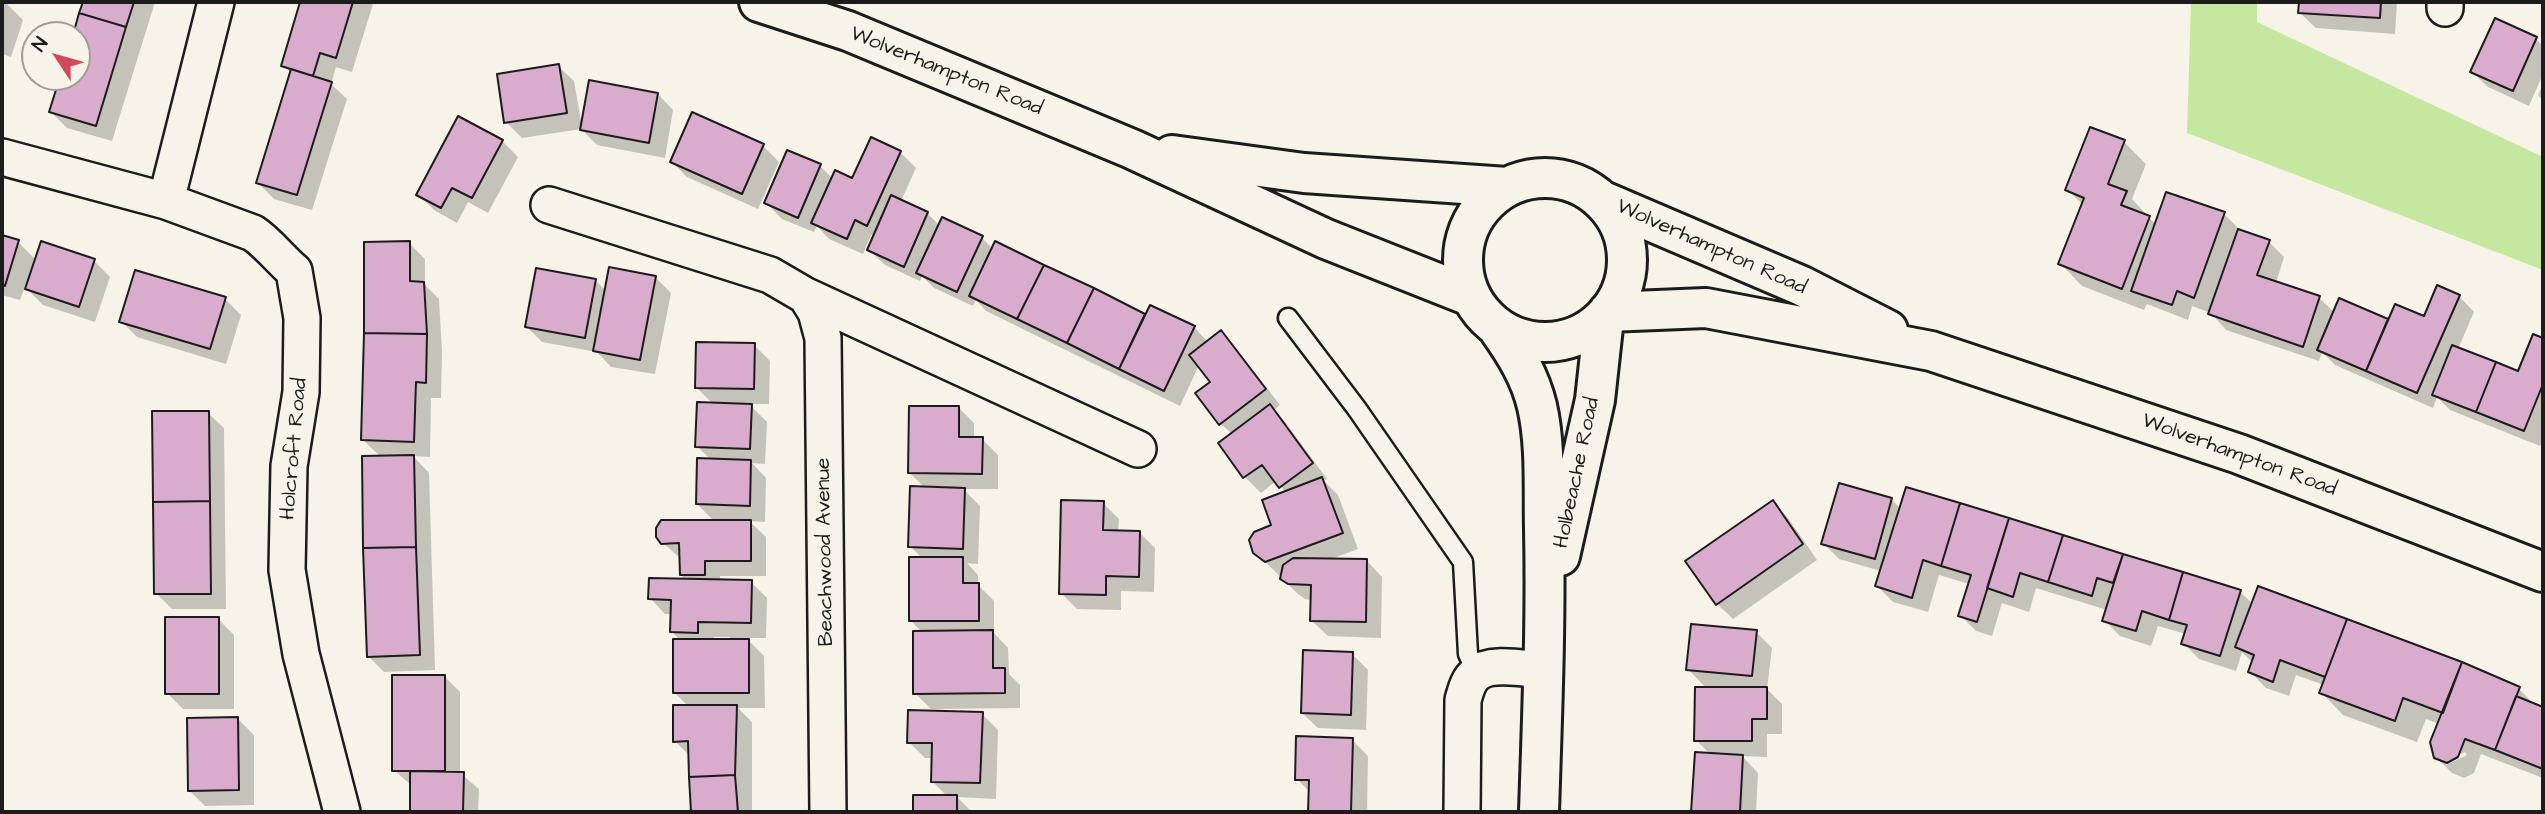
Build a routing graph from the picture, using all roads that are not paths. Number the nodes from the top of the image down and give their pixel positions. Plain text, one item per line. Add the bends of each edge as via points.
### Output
1 (216, 2) edge
2 (759, 2) edge
3 (1132, 149) junction
4 (2, 157) edge
5 (1507, 187) junction
6 (166, 201) junction
7 (1603, 201) junction
8 (549, 205) dead end
9 (806, 296) junction
10 (1470, 296) junction
11 (1606, 315) junction
12 (1288, 318) dead end
13 (1499, 330) junction
14 (1931, 351) junction
15 (1138, 449) dead end
16 (2543, 572) edge
17 (1546, 628) junction
18 (1544, 670) junction
19 (1477, 672) junction
20 (342, 812) edge
21 (828, 812) edge
22 (1462, 812) edge
23 (1539, 812) edge

1 - 6 street
2 - 3 highway, Wolverhampton Road via 848,32
3 - 5 highway, Wolverhampton Road via 1304,173
3 - 10 highway, Wolverhampton Road via 1326,239
4 - 6 street, Holcroft Road
5 - 7 highway via 1540,178 1574,183
5 - 10 highway via 1482,206 1467,234 1462,265
6 - 20 street, Holcroft Road via 253,233 294,271 302,318 301,392 289,466 287,570 301,654
7 - 11 highway via 1618,220 1628,268
7 - 14 highway, Wolverhampton Road via 1802,286
8 - 9 street via 770,275
9 - 15 street
9 - 21 street, Beachwood Avenue via 823,338
10 - 13 highway
11 - 13 highway via 1573,339 1547,343
11 - 14 highway, Wolverhampton Road via 1706,308
11 - 17 highway, Holbeache Road via 1595,400
12 - 19 lane via 1463,562 1468,654
13 - 17 highway, Holbeache Road via 1528,377 1537,407 1543,462
14 - 16 highway, Wolverhampton Road via 2239,454
17 - 18 highway, Holbeache Road
18 - 19 street via 1497,667
18 - 23 highway, Holbeache Road
19 - 22 street via 1463,700

